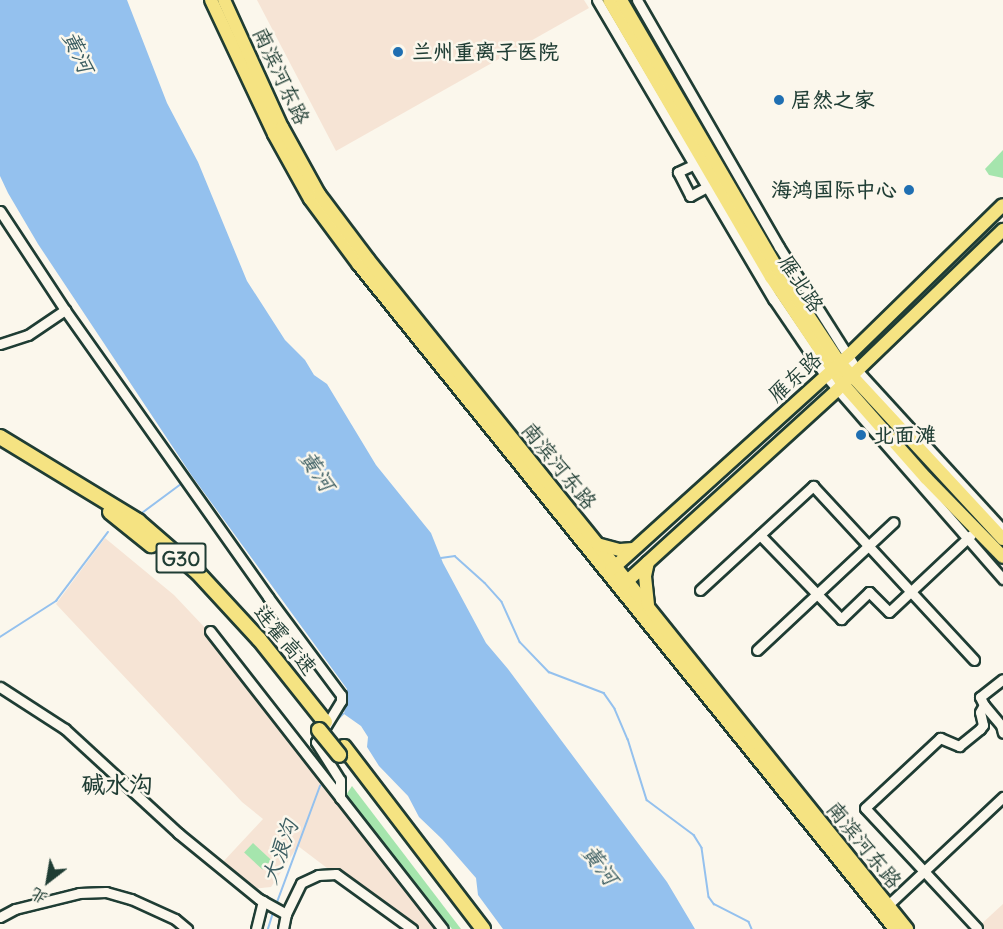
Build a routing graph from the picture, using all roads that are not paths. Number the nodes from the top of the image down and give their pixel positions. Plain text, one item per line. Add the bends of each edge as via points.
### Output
1 (211, 0) edge
2 (224, 0) edge
3 (597, 0) edge
4 (609, 0) edge
5 (621, 0) edge
6 (637, 0) edge
7 (695, 164) junction
8 (712, 185) junction
9 (1003, 205) edge
10 (0, 211) edge
11 (1003, 230) edge
12 (65, 310) junction
13 (0, 344) edge
14 (448, 366) junction
15 (836, 366) junction
16 (846, 380) junction
17 (0, 437) edge
18 (0, 446) edge
19 (894, 522) dead end
20 (977, 529) junction
21 (1003, 530) edge
22 (760, 535) junction
23 (967, 539) junction
24 (1003, 539) edge
25 (597, 544) junction
26 (868, 545) junction
27 (633, 549) junction
28 (1003, 557) edge
29 (648, 562) junction
30 (611, 569) junction
31 (1003, 579) edge
32 (624, 584) junction
33 (700, 590) dead end
34 (911, 592) junction
35 (816, 593) junction
36 (648, 607) junction
37 (210, 631) dead end
38 (757, 650) dead end
39 (974, 660) dead end
40 (1003, 679) edge
41 (0, 687) edge
42 (984, 705) junction
43 (322, 726) junction
44 (1003, 733) edge
45 (341, 751) junction
46 (337, 795) junction
47 (1003, 797) edge
48 (924, 870) junction
49 (265, 903) junction
50 (888, 905) junction
51 (283, 912) junction
52 (0, 918) edge
53 (977, 927) dead end
54 (901, 928) edge
55 (187, 929) edge
56 (256, 929) edge
57 (283, 929) edge
58 (412, 929) edge
59 (443, 929) edge
60 (471, 929) edge
61 (483, 929) edge

1 - 14 main road, 南滨河东路 via 274,134 310,199 359,266
2 - 14 main road, 南滨河东路 via 282,127 319,194
3 - 7 street
4 - 8 main road, 雁北路
5 - 15 main road, 雁北路
6 - 15 street via 779,247
7 - 8 street
7 - 8 street via 678,172 690,196
8 - 15 main road, 雁北路 via 771,277
9 - 15 main road, 雁东路
10 - 12 street
11 - 16 main road, 雁东路
12 - 13 street via 28,335
12 - 46 street via 341,694 341,701 316,742 340,780
14 - 25 main road, 南滨河东路
14 - 30 main road, 南滨河东路
15 - 16 main road, 雁北路
15 - 16 street
15 - 27 main road, 雁东路
16 - 20 main road, 雁北路 via 926,478
16 - 21 street
16 - 23 street
16 - 24 main road, 雁北路
16 - 29 main road, 雁东路
17 - 43 highway, 连霍高速 / G30 via 138,521 198,573 260,639
18 - 43 highway, 连霍高速 / G30 via 102,507 208,594
19 - 26 street
20 - 23 street
20 - 28 main road, 雁北路
22 - 26 street via 813,486
22 - 33 street
22 - 35 street
23 - 31 street
23 - 34 street
25 - 27 main road
25 - 30 main road, 南滨河东路
26 - 34 street
26 - 35 street
27 - 30 main road, 雁东路
29 - 32 main road, 雁东路
29 - 36 main road
30 - 32 main road, 南滨河东路
32 - 36 main road, 南滨河东路
32 - 54 main road, 南滨河东路
34 - 35 street via 889,612 869,592 841,619
34 - 39 street
35 - 38 street
36 - 50 main road, 南滨河东路
37 - 46 street
40 - 42 street via 980,697
41 - 49 street via 65,729 178,833
42 - 44 street via 1001,724
42 - 48 street via 980,729 959,746 940,738 865,808
43 - 45 highway, 连霍高速 / G30, bridge
45 - 60 highway, 连霍高速 / G30
45 - 61 highway, 连霍高速 / G30
46 - 59 street
47 - 48 street
48 - 50 street
48 - 53 street
49 - 51 street
49 - 56 street
50 - 54 main road, 南滨河东路
51 - 57 street
51 - 58 street via 301,883 318,875 336,874
52 - 55 street via 15,909 79,893 106,892 131,899

